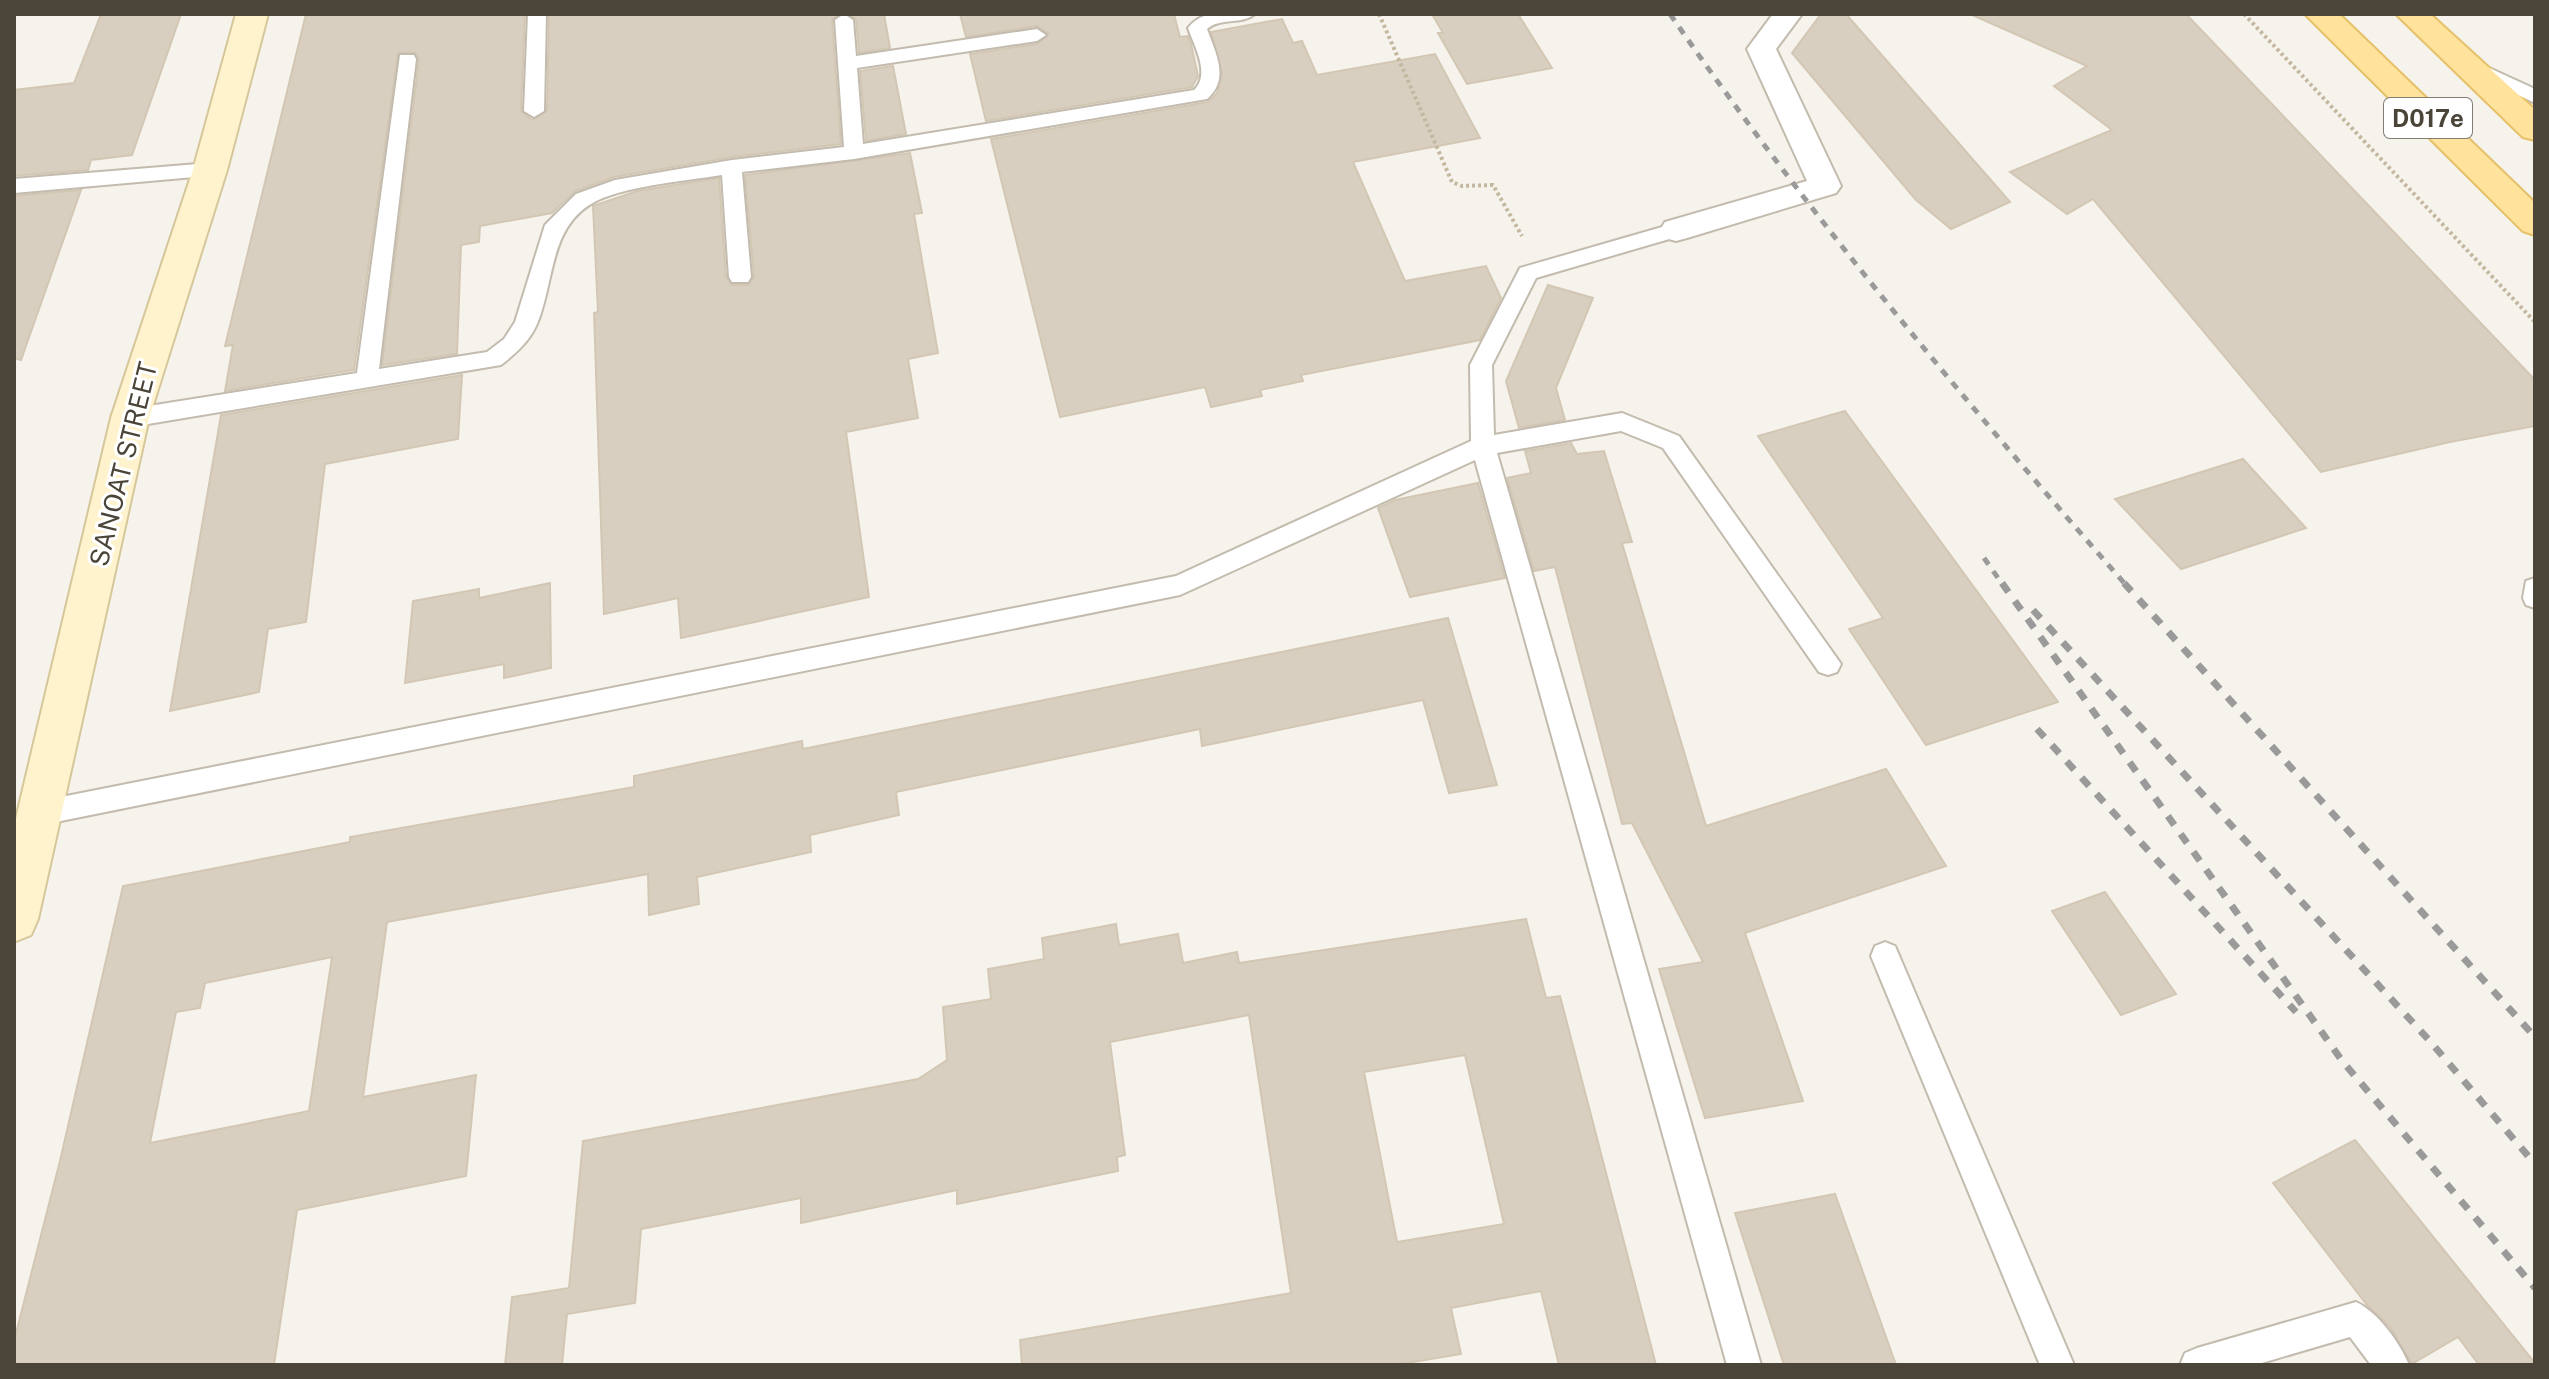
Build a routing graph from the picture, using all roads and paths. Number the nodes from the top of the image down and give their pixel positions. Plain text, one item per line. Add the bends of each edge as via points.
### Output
1 (252, 14) edge
2 (537, 14) edge
3 (1246, 14) edge
4 (1379, 14) edge
5 (1788, 14) edge
6 (2244, 14) edge
7 (2321, 14) edge
8 (2412, 14) edge
9 (844, 20) dead end
10 (1037, 35) dead end
11 (407, 59) dead end
12 (848, 63) junction
13 (2465, 63) junction
14 (2535, 97) edge
15 (534, 111) dead end
16 (2535, 129) edge
17 (854, 152) junction
18 (732, 167) junction
19 (210, 170) junction
20 (14, 186) edge
21 (2535, 223) edge
22 (1676, 230) joint
23 (1539, 269) junction
24 (740, 277) dead end
25 (2535, 322) edge
26 (367, 379) junction
27 (130, 418) junction
28 (1483, 446) junction
29 (2535, 588) edge
30 (2535, 598) edge
31 (1828, 664) dead end
32 (41, 813) junction
33 (14, 919) edge
34 (1885, 956) dead end
35 (1744, 1365) edge
36 (2057, 1365) edge
37 (2197, 1365) edge
38 (2392, 1365) edge

1 - 19 main road, SANOAT STREET
2 - 15 lane
3 - 17 lane via 1209,18 1197,28 1213,78 1200,95
4 - 23 path via 1452,182 1497,189
5 - 22 street via 1761,49 1825,186
6 - 25 path
7 - 21 main road, D017e
8 - 13 main road, D017e
9 - 12 lane
10 - 12 lane
11 - 26 lane
12 - 17 lane
13 - 14 lane
13 - 16 main road, D017e
17 - 18 lane
18 - 24 lane
18 - 26 lane via 615,187 583,199 555,225 526,323 512,345 493,359
19 - 20 lane
19 - 27 main road, SANOAT STREET
22 - 23 lane
23 - 28 lane via 1528,273 1481,365
26 - 27 lane
27 - 32 main road, SANOAT STREET
28 - 31 lane via 1622,422 1671,442
28 - 32 lane via 1180,585
28 - 35 lane
29 - 30 lane
32 - 33 main road, SANOAT STREET
34 - 36 lane
37 - 38 lane via 2356,1319

